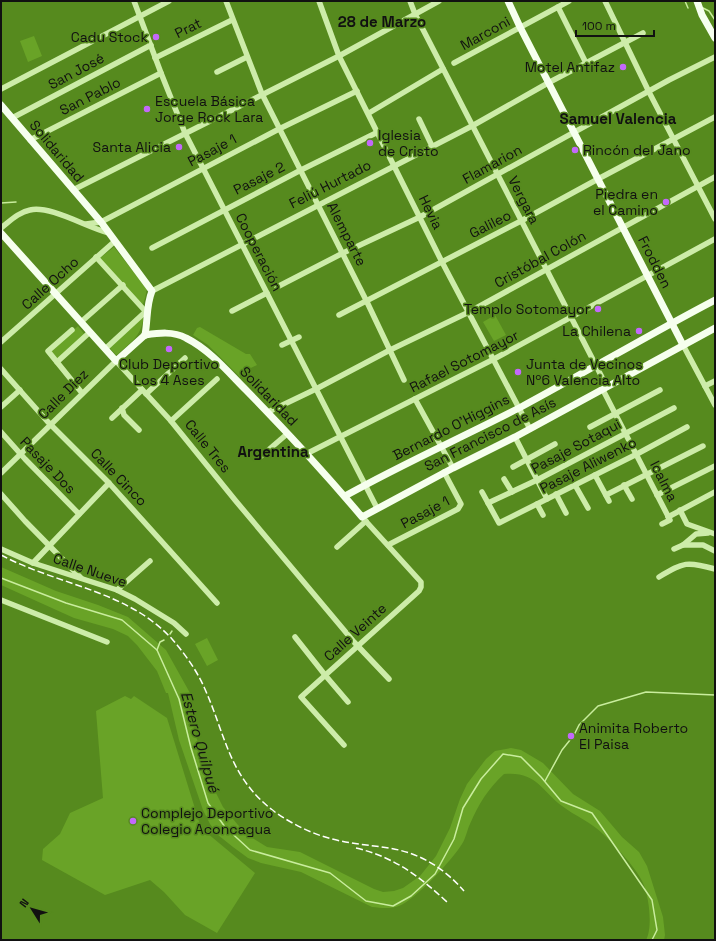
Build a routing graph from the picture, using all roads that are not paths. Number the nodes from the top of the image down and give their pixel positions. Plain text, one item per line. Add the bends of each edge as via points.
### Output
1 (134, 1) edge
2 (169, 1) edge
3 (226, 1) edge
4 (319, 1) edge
5 (410, 1) edge
6 (439, 1) edge
7 (508, 1) edge
8 (569, 1) edge
9 (605, 1) edge
10 (697, 1) edge
11 (558, 7) junction
12 (415, 14) junction
13 (140, 16) junction
14 (232, 20) junction
15 (520, 27) junction
16 (643, 33) dead end
17 (715, 38) edge
18 (626, 42) junction
19 (151, 45) junction
20 (339, 56) junction
21 (247, 57) junction
22 (715, 57) edge
23 (155, 58) junction
24 (454, 63) dead end
25 (586, 63) junction
26 (443, 69) junction
27 (217, 72) dead end
28 (161, 73) junction
29 (548, 83) junction
30 (1, 89) edge
31 (357, 91) junction
32 (649, 92) junction
33 (262, 94) junction
34 (1, 105) edge
35 (369, 113) junction
36 (715, 117) edge
37 (12, 118) junction
38 (419, 119) dead end
39 (472, 126) junction
40 (279, 129) junction
41 (378, 132) junction
42 (185, 133) junction
43 (574, 133) junction
44 (673, 138) junction
45 (30, 140) junction
46 (432, 146) junction
47 (395, 166) junction
48 (203, 168) junction
49 (301, 170) junction
50 (498, 175) junction
51 (715, 177) edge
52 (598, 179) junction
53 (698, 186) junction
54 (73, 190) junction
55 (319, 205) junction
56 (224, 210) junction
57 (420, 217) junction
58 (715, 219) edge
59 (521, 221) junction
60 (100, 222) junction
61 (86, 224) junction
62 (622, 227) junction
63 (1, 228) edge
64 (1, 233) edge
65 (109, 234) junction
66 (715, 239) edge
67 (115, 241) junction
68 (242, 244) junction
69 (152, 248) dead end
70 (343, 253) junction
71 (96, 257) junction
72 (442, 262) junction
73 (547, 270) junction
74 (647, 276) junction
75 (123, 285) junction
76 (277, 287) dead end
77 (152, 291) junction
78 (267, 293) junction
79 (56, 294) junction
80 (715, 300) edge
81 (367, 302) junction
82 (232, 311) dead end
83 (469, 312) junction
84 (147, 313) junction
85 (339, 315) dead end
86 (572, 318) junction
87 (81, 322) junction
88 (671, 323) junction
89 (715, 328) edge
90 (72, 330) dead end
91 (90, 332) junction
92 (145, 335) junction
93 (299, 337) dead end
94 (291, 341) junction
95 (1, 342) edge
96 (282, 345) dead end
97 (683, 345) junction
98 (105, 349) junction
99 (390, 350) junction
100 (185, 358) dead end
101 (494, 359) junction
102 (116, 361) junction
103 (57, 362) junction
104 (596, 366) junction
105 (1, 369) edge
106 (217, 379) dead end
107 (404, 380) dead end
108 (715, 381) edge
109 (705, 386) junction
110 (316, 389) junction
111 (605, 389) junction
112 (20, 390) junction
113 (660, 390) dead end
114 (144, 392) junction
115 (82, 393) junction
116 (415, 400) junction
117 (715, 405) edge
118 (1, 407) edge
119 (122, 408) junction
120 (519, 408) junction
121 (674, 408) dead end
122 (268, 412) junction
123 (616, 414) junction
124 (112, 418) dead end
125 (171, 421) junction
126 (51, 425) junction
127 (590, 427) dead end
128 (687, 427) dead end
129 (530, 429) junction
130 (139, 430) dead end
131 (1, 432) edge
132 (626, 433) junction
133 (288, 434) junction
134 (340, 436) junction
135 (515, 437) junction
136 (555, 444) dead end
137 (440, 446) junction
138 (702, 446) dead end
139 (20, 454) junction
140 (306, 454) junction
141 (637, 454) junction
142 (259, 458) dead end
143 (526, 460) junction
144 (715, 466) edge
145 (513, 467) dead end
146 (452, 468) junction
147 (1, 472) edge
148 (444, 472) junction
149 (646, 474) junction
150 (594, 476) junction
151 (504, 479) dead end
152 (537, 480) junction
153 (109, 482) junction
154 (365, 485) junction
155 (576, 485) junction
156 (624, 485) junction
157 (482, 492) dead end
158 (512, 492) junction
159 (715, 492) edge
160 (1, 494) edge
161 (556, 494) junction
162 (606, 494) junction
163 (657, 495) junction
164 (345, 496) junction
165 (547, 499) junction
166 (632, 499) dead end
167 (609, 501) dead end
168 (488, 503) junction
169 (537, 504) junction
170 (377, 508) junction
171 (588, 508) dead end
172 (680, 510) junction
173 (566, 513) dead end
174 (79, 514) junction
175 (543, 515) dead end
176 (669, 518) junction
177 (364, 519) junction
178 (662, 524) dead end
179 (714, 534) edge
180 (388, 545) junction
181 (683, 545) junction
182 (49, 546) junction
183 (337, 547) dead end
184 (1, 549) edge
185 (674, 549) dead end
186 (715, 550) edge
187 (150, 561) dead end
188 (33, 563) junction
189 (715, 569) edge
190 (659, 577) dead end
191 (81, 578) junction
192 (421, 582) joint
193 (117, 590) junction
194 (1, 600) edge
195 (217, 603) dead end
196 (186, 634) dead end
197 (295, 637) dead end
198 (106, 642) dead end
199 (358, 646) junction
200 (325, 675) junction
201 (390, 679) dead end
202 (348, 702) dead end
203 (344, 745) dead end

1 - 13 street, Cooperación
2 - 13 street
3 - 14 street, Alemparte
4 - 20 street, Hevia
5 - 12 street, Vergara
6 - 12 street
7 - 15 main road, Frodden
8 - 11 street, Marconi
9 - 18 street
10 - 17 main road
11 - 15 street, Marconi
11 - 25 street
12 - 20 street
12 - 26 street, Vergara
13 - 19 street, Cooperación
13 - 30 street
14 - 21 street, Alemparte
14 - 23 street, Prat
15 - 24 street, Marconi
15 - 29 main road, Frodden
16 - 18 street, Feliú Hurtado
18 - 25 street, Feliú Hurtado
18 - 32 street
19 - 23 street, Cooperación
19 - 37 street, San José
20 - 31 street, Hevia
20 - 33 street
21 - 27 street
21 - 33 street, Alemparte
22 - 32 street, Flamarion
23 - 28 street, Cooperación
25 - 29 street, Feliú Hurtado
26 - 35 street
26 - 39 street, Vergara
28 - 42 street, Cooperación
28 - 45 street, San Pablo
29 - 39 street, Feliú Hurtado
29 - 43 main road, Frodden
31 - 35 street, Hevia
31 - 40 street, Pasaje 1
32 - 43 street, Flamarion
32 - 44 street
33 - 40 street, Alemparte
33 - 42 street
34 - 37 main road, Solidaridad
35 - 41 street, Hevia
36 - 44 street, Galileo
37 - 45 main road, Solidaridad
38 - 46 street
39 - 46 street, Feliú Hurtado
39 - 50 street, Vergara
40 - 48 street, Pasaje 1
40 - 49 street, Alemparte
41 - 47 street, Hevia
41 - 49 street, Pasaje 2
42 - 48 street, Cooperación
42 - 54 street
43 - 50 street, Flamarion
43 - 52 main road, Frodden
44 - 52 street, Galileo
44 - 53 street
45 - 54 main road, Solidaridad
46 - 47 street, Feliú Hurtado
47 - 55 street, Feliú Hurtado
47 - 57 street, Hevia
48 - 56 street, Cooperación
48 - 60 street, Pasaje 1
49 - 55 street, Alemparte
49 - 56 street, Pasaje 2
50 - 57 street, Flamarion
50 - 59 street, Vergara
51 - 53 street, Cristóbal Colón
52 - 59 street, Galileo
52 - 62 main road, Frodden
53 - 58 street
53 - 62 street, Cristóbal Colón
54 - 60 main road, Solidaridad
55 - 68 street, Feliú Hurtado
55 - 70 street, Alemparte
56 - 68 street, Cooperación
56 - 69 street, Pasaje 2
57 - 70 street, Flamarion
57 - 72 street, Hevia
59 - 72 street, Galileo
59 - 73 street, Vergara
60 - 61 street, Pasaje 1
60 - 65 main road, Solidaridad
61 - 63 street via 48,210 36,209 16,216
61 - 65 street
62 - 73 street, Cristóbal Colón
62 - 74 main road, Frodden
64 - 79 main road, Calle Tres
65 - 67 main road, Solidaridad
66 - 74 street, Rafael Sotomayor
67 - 71 street, Calle Ocho
67 - 77 main road, Solidaridad
68 - 77 street, Feliú Hurtado
68 - 78 street, Cooperación
70 - 76 street, Flamarion
70 - 81 street, Alemparte
71 - 75 street
71 - 79 street, Calle Ocho
72 - 81 street, Galileo
72 - 83 street, Hevia
73 - 83 street, Cristóbal Colón
73 - 86 street, Vergara
74 - 86 street, Rafael Sotomayor
74 - 88 main road, Frodden
75 - 84 street
75 - 87 street
77 - 84 main road
78 - 82 street
78 - 94 street, Cooperación
79 - 87 main road, Calle Tres
79 - 95 street, Calle Ocho
80 - 88 main road, Bernardo O'Higgins
81 - 85 street, Galileo
81 - 99 street, Alemparte
83 - 99 street, Cristóbal Colón
83 - 101 street, Hevia
84 - 92 main road
84 - 98 street
86 - 101 street, Rafael Sotomayor
86 - 104 street, Vergara
87 - 91 main road, Calle Tres
88 - 97 main road, Frodden
88 - 104 main road, Bernardo O'Higgins
89 - 97 main road, San Francisco de Asís
90 - 103 street via 48,352
91 - 98 main road, Calle Tres
91 - 103 street
92 - 102 main road, Calle Diez
92 - 122 main road, Solidaridad via 162,332 186,338 194,343
93 - 94 street
94 - 96 street
94 - 110 street, Cooperación
97 - 109 street, Frodden
97 - 111 main road, San Francisco de Asís
98 - 102 main road, Calle Tres
99 - 107 street, Alemparte
99 - 110 street, Cristóbal Colón
100 - 114 street
101 - 116 street, Rafael Sotomayor
101 - 120 street, Hevia
102 - 114 street, Calle Tres
102 - 115 street, Calle Diez
103 - 115 street
104 - 111 street, Vergara
104 - 120 main road, Bernardo O'Higgins
105 - 112 street, Calle Cinco
106 - 125 street
108 - 109 street
109 - 117 street, Frodden
110 - 122 street, Cristóbal Colón
110 - 134 street, Cooperación
111 - 123 street, Icalma
111 - 129 main road, San Francisco de Asís
112 - 118 street
112 - 126 street, Calle Cinco
113 - 123 street
114 - 119 street
114 - 125 street, Calle Tres
115 - 126 street, Calle Diez
116 - 134 street, Rafael Sotomayor
116 - 137 street
119 - 124 street
119 - 130 street via 124,415
120 - 129 street, Hevia
120 - 137 main road, Bernardo O'Higgins
121 - 132 street, Pasaje Sotaqui
122 - 133 main road, Solidaridad
123 - 127 street
123 - 132 street, Icalma
125 - 199 street, Calle Tres
126 - 139 street, Calle Diez
126 - 153 street, Calle Cinco
128 - 141 street, Pasaje Aliwenko
129 - 135 main road, San Francisco de Asís
131 - 139 street, Pasaje Dos
132 - 141 street, Icalma
132 - 152 street, Pasaje Sotaqui
133 - 140 main road, Solidaridad
133 - 142 street
134 - 140 street, Rafael Sotomayor
134 - 154 street, Cooperación
135 - 143 street
135 - 146 main road, San Francisco de Asís
136 - 143 street
137 - 146 street
137 - 154 main road, Bernardo O'Higgins
138 - 149 street
139 - 147 street, Calle Diez
139 - 174 street, Pasaje Dos
140 - 164 main road, Solidaridad
141 - 149 street, Icalma
141 - 150 street, Pasaje Aliwenko
143 - 145 street
143 - 152 street
144 - 163 street
146 - 148 main road, San Francisco de Asís
148 - 170 main road, San Francisco de Asís
148 - 180 street, Pasaje 1 via 461,504 458,509
149 - 156 street
149 - 163 street, Icalma
150 - 155 street, Pasaje Aliwenko
150 - 162 street
151 - 158 street
152 - 158 street, Pasaje Sotaqui
152 - 165 street
153 - 174 street
153 - 195 street, Calle Cinco
154 - 164 main road, Bernardo O'Higgins
154 - 170 street, Cooperación
155 - 161 street, Pasaje Aliwenko
155 - 171 street
156 - 162 street
156 - 166 street
157 - 168 street
158 - 168 street, Pasaje Sotaqui
159 - 172 street
160 - 182 street
161 - 165 street, Pasaje Aliwenko
161 - 173 street
162 - 167 street
163 - 176 street, Icalma
164 - 177 main road, Solidaridad
165 - 169 street, Pasaje Aliwenko
168 - 169 street, Pasaje Aliwenko via 499,523
169 - 175 street
170 - 177 main road, San Francisco de Asís
172 - 176 street
172 - 179 street via 687,524
174 - 182 street
176 - 178 street
177 - 180 street, Solidaridad
177 - 183 street
179 - 181 street via 696,534
180 - 192 street, Solidaridad
181 - 185 street
181 - 186 street via 703,544
182 - 188 street
182 - 191 street
184 - 188 street, Calle Nueve
187 - 193 street
188 - 191 street, Calle Nueve
189 - 190 street via 694,563 678,566
191 - 193 street, Calle Nueve
192 - 199 street, Calle Veinte via 419,591
193 - 196 street, Calle Nueve via 174,623
194 - 198 street
197 - 200 street
199 - 200 street, Calle Veinte
199 - 201 street, Calle Tres
200 - 202 street
200 - 203 street, Calle Veinte via 301,697

